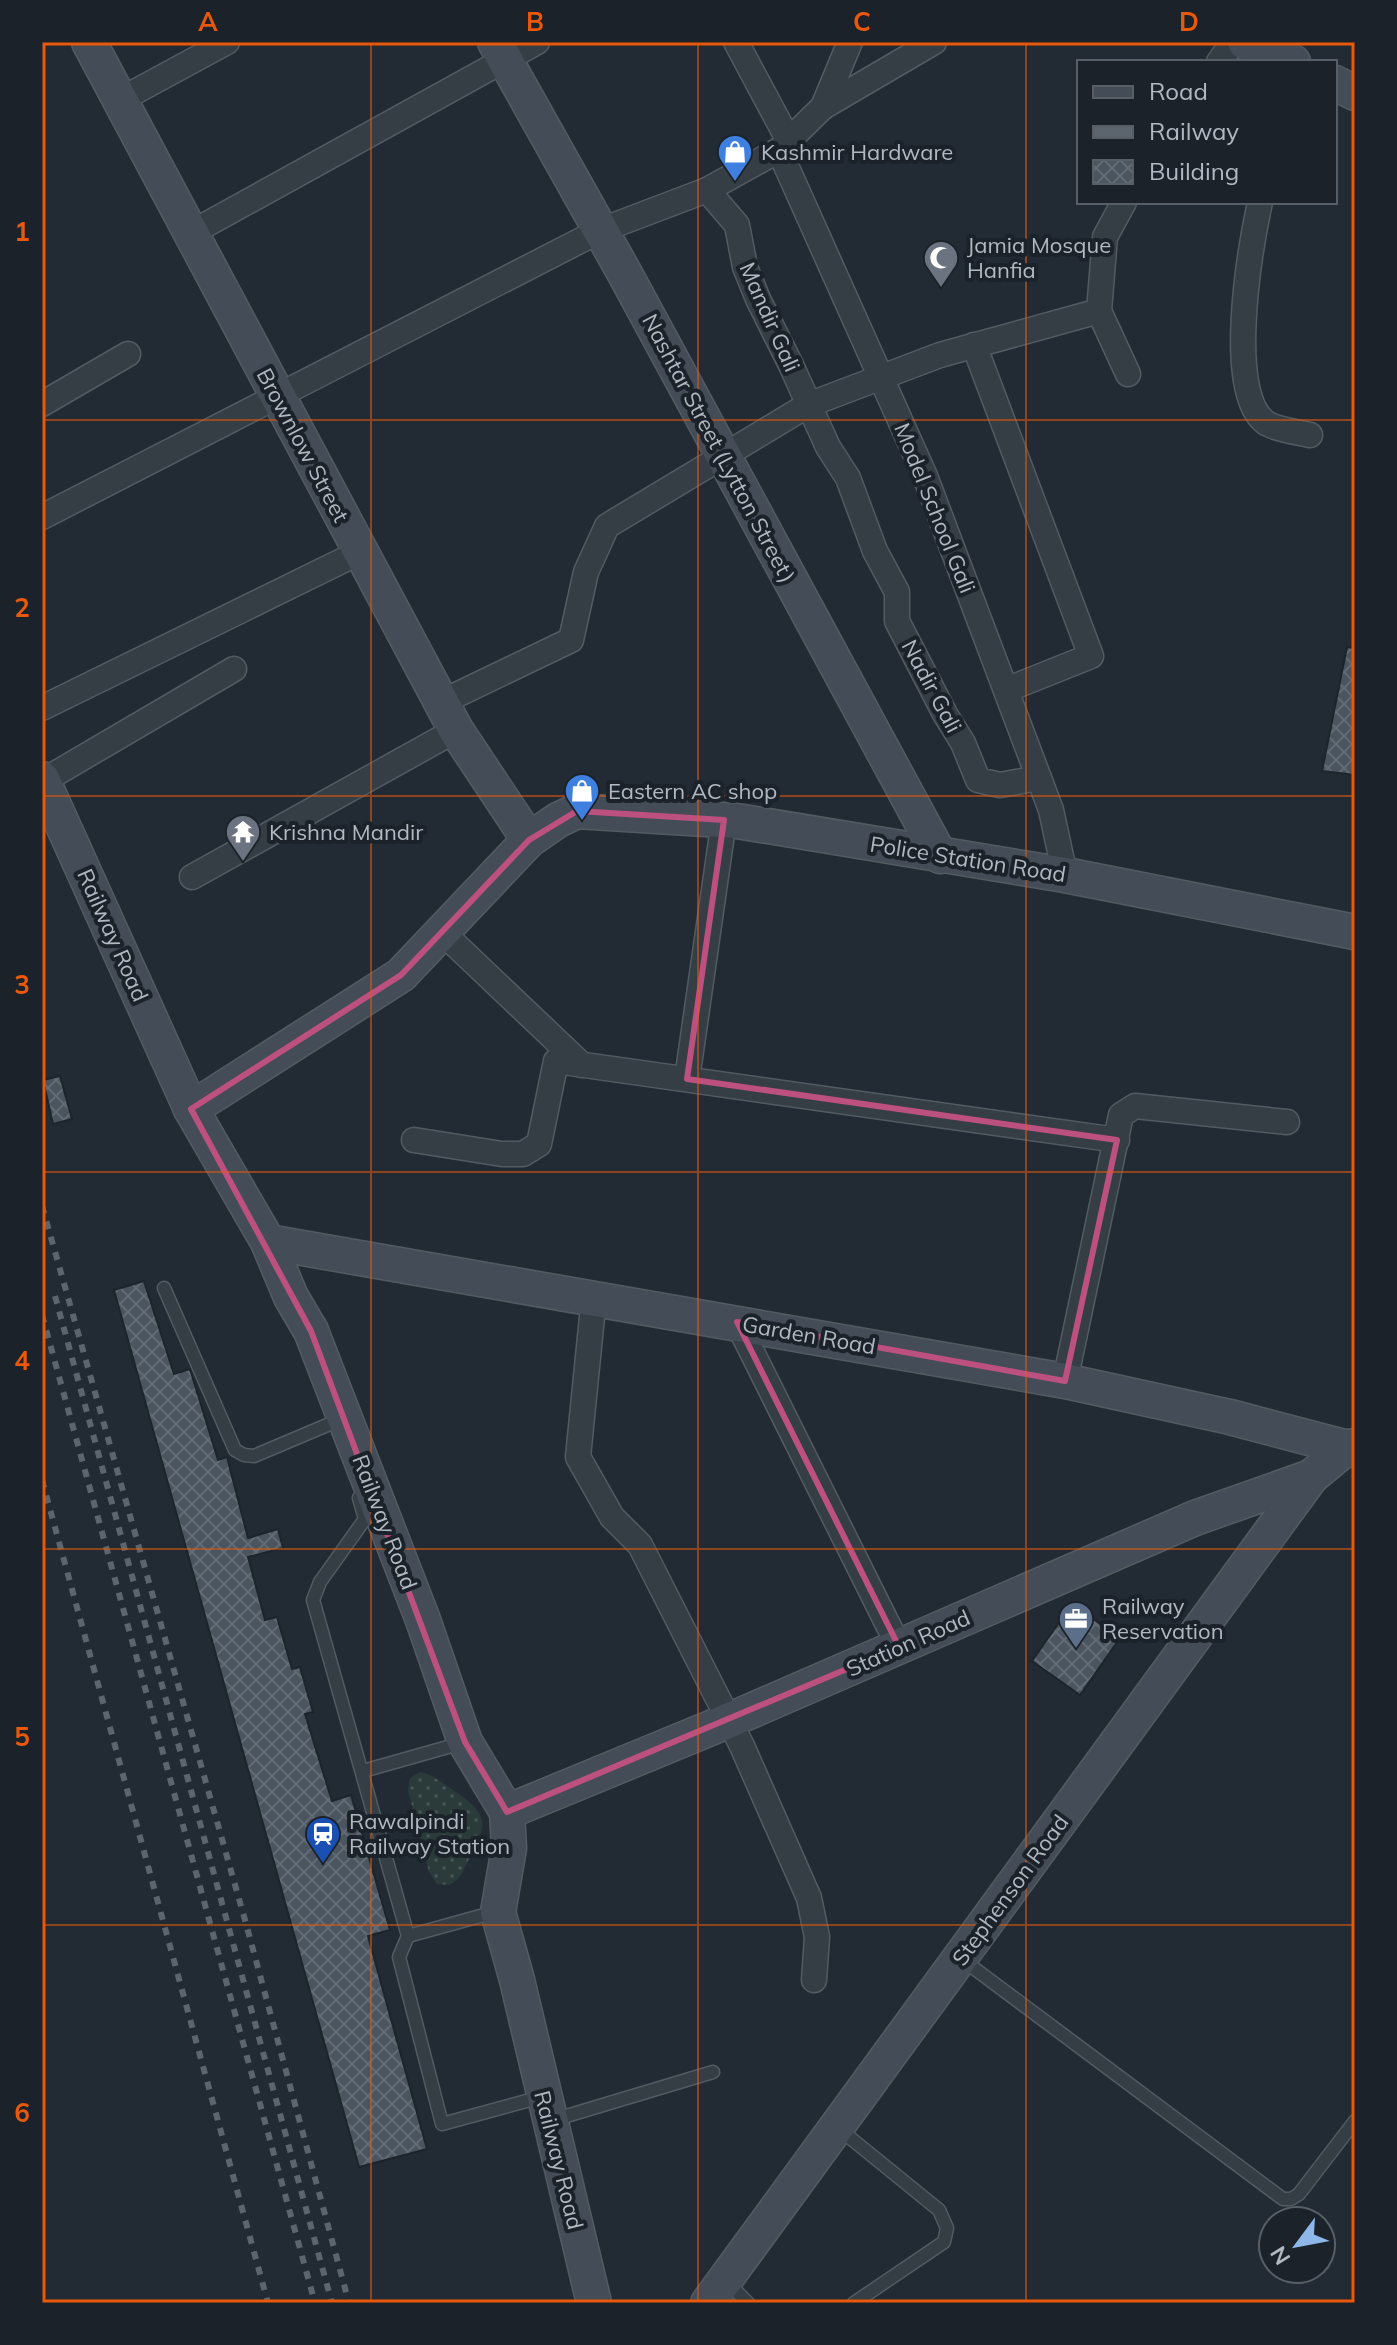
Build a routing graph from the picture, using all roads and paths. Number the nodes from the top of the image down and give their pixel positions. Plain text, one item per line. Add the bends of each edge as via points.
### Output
1 (89, 42) edge
2 (227, 42) edge
3 (537, 42) edge
4 (736, 42) edge
5 (850, 42) edge
6 (934, 42) edge
7 (1233, 42) edge
8 (1245, 42) edge
9 (500, 51) edge
10 (1220, 60) edge
11 (1288, 60) edge
12 (1337, 84) edge
13 (1355, 93) edge
14 (120, 100) junction
15 (823, 107) junction
16 (784, 146) junction
17 (707, 190) junction
18 (1123, 204) edge
19 (1260, 204) edge
20 (599, 231) junction
21 (191, 233) junction
22 (1099, 311) junction
23 (974, 345) junction
24 (128, 354) dead end
25 (1128, 374) dead end
26 (881, 376) junction
27 (276, 396) junction
28 (42, 404) edge
29 (808, 405) junction
30 (1310, 435) dead end
31 (722, 455) junction
32 (42, 517) edge
33 (360, 552) junction
34 (234, 669) dead end
35 (1006, 690) junction
36 (42, 708) edge
37 (449, 716) junction
38 (1039, 778) junction
39 (43, 780) edge
40 (724, 820) junction
41 (529, 840) junction
42 (940, 856) junction
43 (1065, 875) junction
44 (192, 877) dead end
45 (1355, 932) edge
46 (443, 933) junction
47 (582, 1065) junction
48 (687, 1079) junction
49 (191, 1109) junction
50 (1287, 1122) dead end
51 (414, 1140) dead end
52 (1117, 1140) junction
53 (268, 1242) junction
54 (164, 1288) dead end
55 (291, 1297) junction
56 (594, 1297) junction
57 (737, 1322) junction
58 (1065, 1381) junction
59 (1353, 1445) edge
60 (1311, 1477) junction
61 (356, 1490) dead end
62 (899, 1647) junction
63 (730, 1720) junction
64 (465, 1742) junction
65 (363, 1771) junction
66 (507, 1812) junction
67 (498, 1912) junction
68 (408, 1936) junction
69 (960, 1958) junction
70 (814, 1980) dead end
71 (713, 2072) dead end
72 (547, 2108) junction
73 (1355, 2121) edge
74 (837, 2127) junction
75 (727, 2295) edge
76 (594, 2303) edge
77 (854, 2303) edge

1 - 14 street, Brownlow Street
2 - 14 street
3 - 9 street
4 - 16 street, Model School Gali
5 - 15 street
6 - 15 street
7 - 10 street
8 - 11 street
9 - 20 street, Nashtar Street (Lytton Street)
9 - 21 street
12 - 13 street
14 - 21 street, Brownlow Street
15 - 16 street
16 - 17 street
16 - 26 street, Model School Gali
17 - 20 street
17 - 29 street, Mandir Gali via 737,225 745,267
18 - 22 street via 1105,237
19 - 30 street via 1244,294 1249,395 1268,423
20 - 27 street
20 - 31 street, Nashtar Street (Lytton Street)
21 - 27 street, Brownlow Street
22 - 23 street
22 - 25 street
23 - 26 street
23 - 35 street via 1091,656
24 - 28 street
26 - 29 street
26 - 35 street, Model School Gali
27 - 32 street
27 - 33 street, Brownlow Street
29 - 31 street
29 - 38 street, Nadir Gali via 848,478 875,551 897,592 897,621 978,780 1000,785
31 - 37 street via 607,526 586,572 571,640
31 - 42 street, Nashtar Street (Lytton Street)
33 - 36 street
33 - 37 street, Brownlow Street
34 - 39 street
35 - 38 street, Model School Gali
37 - 41 street, Brownlow Street
37 - 44 street
38 - 43 street, Model School Gali
39 - 49 street, Railway Road
40 - 41 street, Police Station Road via 577,811
40 - 42 street, Police Station Road
40 - 48 street
41 - 46 street
42 - 43 street, Police Station Road
43 - 45 street, Police Station Road
46 - 47 street
46 - 49 street via 401,975
47 - 48 street
47 - 51 street via 556,1061 539,1144 523,1154
48 - 52 street
49 - 53 street, Railway Road
50 - 52 street via 1135,1106 1121,1115
52 - 58 street
53 - 55 street, Railway Road
53 - 56 street, Garden Road
54 - 55 lane via 235,1450 254,1456 335,1430 300,1338
55 - 64 street, Railway Road via 311,1331
56 - 57 street, Garden Road
56 - 63 street via 578,1457 612,1517 640,1545
57 - 58 street, Garden Road
57 - 62 street
58 - 59 street, Garden Road
59 - 60 street
60 - 62 street, Station Road via 1195,1518
60 - 69 street, Stephenson Road
61 - 65 lane via 365,1519 313,1600
62 - 63 street, Station Road
63 - 66 street, Station Road
63 - 70 street via 809,1898 817,1937
64 - 65 lane
64 - 66 street, Railway Road
65 - 68 lane
66 - 67 street, Railway Road via 509,1848
67 - 68 lane
67 - 72 street, Railway Road
68 - 72 lane via 399,1957 442,2124
69 - 73 lane via 1283,2199 1299,2194
69 - 74 street, Stephenson Road
71 - 72 lane
72 - 76 street, Railway Road
74 - 75 street, Stephenson Road
74 - 77 lane via 939,2210 947,2228 944,2242

